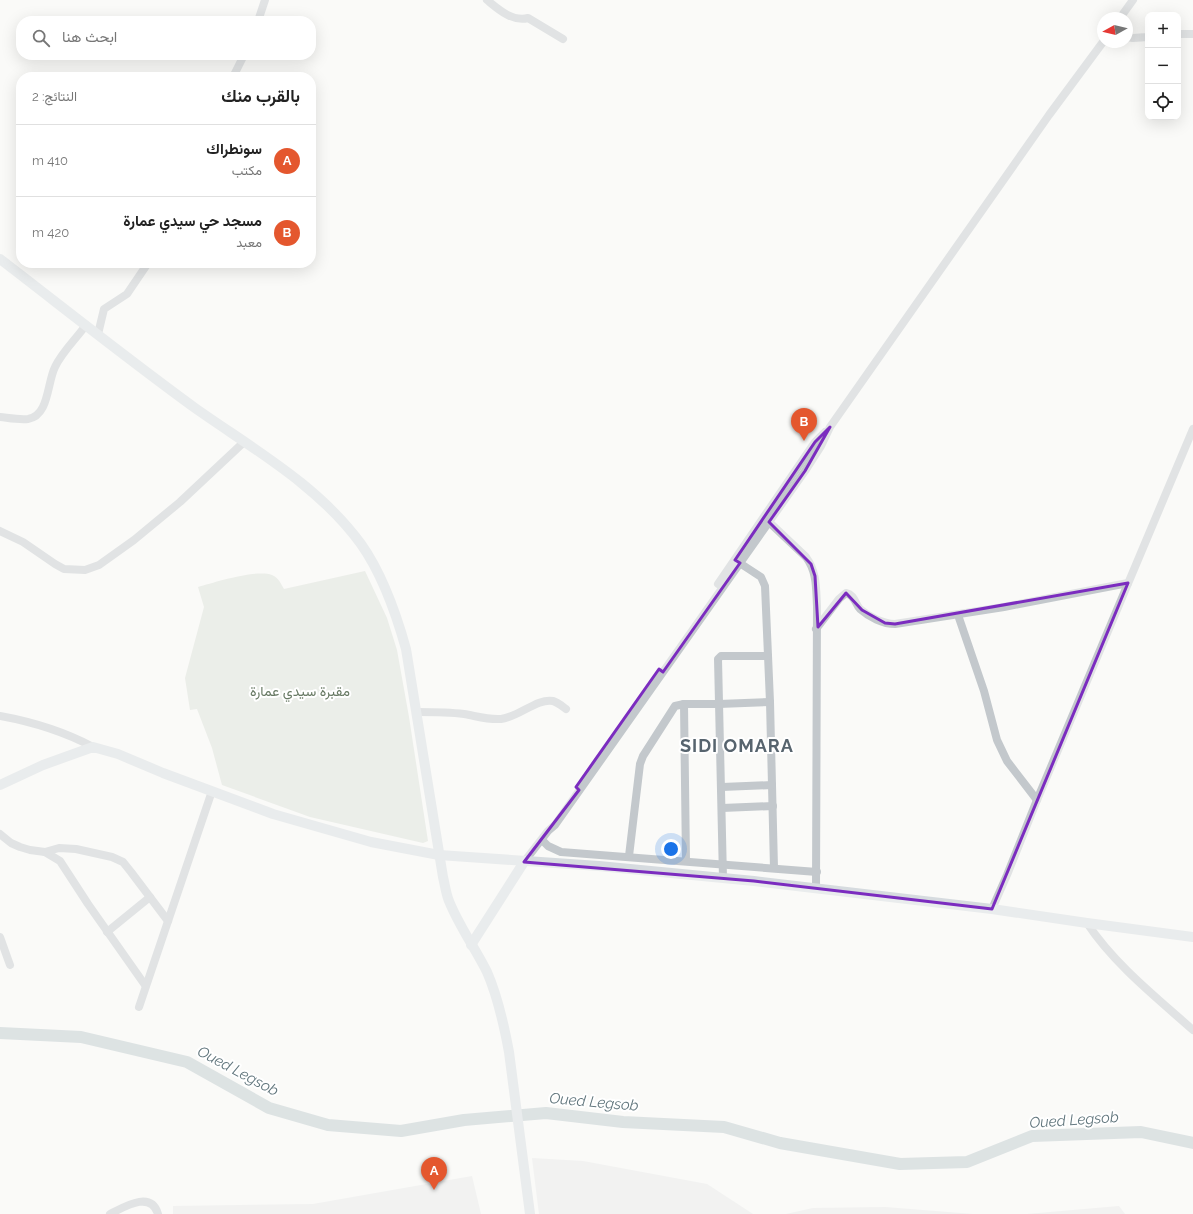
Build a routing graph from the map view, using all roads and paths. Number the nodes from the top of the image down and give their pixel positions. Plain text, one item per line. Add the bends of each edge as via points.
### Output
1 (265, 0) edge
2 (487, 0) edge
3 (1133, 0) edge
4 (1124, 12) edge
5 (260, 16) edge
6 (1181, 34) edge
7 (1193, 34) edge
8 (1133, 37) edge
9 (1145, 37) edge
10 (563, 39) dead end
11 (1099, 48) edge
12 (242, 60) edge
13 (236, 72) edge
14 (0, 259) edge
15 (145, 268) edge
16 (86, 325) junction
17 (98, 334) junction
18 (0, 417) edge
19 (830, 427) junction
20 (1193, 429) edge
21 (244, 442) junction
22 (769, 522) junction
23 (0, 531) edge
24 (737, 562) junction
25 (1128, 583) junction
26 (958, 615) junction
27 (816, 629) junction
28 (768, 656) junction
29 (770, 702) junction
30 (684, 704) junction
31 (720, 704) junction
32 (566, 709) dead end
33 (417, 712) junction
34 (0, 716) edge
35 (93, 747) junction
36 (0, 785) edge
37 (772, 785) junction
38 (722, 787) junction
39 (212, 791) junction
40 (1036, 800) junction
41 (772, 806) junction
42 (722, 808) junction
43 (0, 834) edge
44 (542, 840) junction
45 (46, 852) junction
46 (561, 852) junction
47 (600, 854) junction
48 (439, 855) junction
49 (629, 856) junction
50 (686, 861) junction
51 (524, 862) junction
52 (557, 864) junction
53 (724, 864) junction
54 (599, 866) junction
55 (774, 868) junction
56 (817, 872) junction
57 (723, 878) junction
58 (816, 889) junction
59 (150, 897) junction
60 (992, 909) junction
61 (168, 921) junction
62 (1088, 923) junction
63 (107, 932) junction
64 (0, 937) edge
65 (1193, 937) edge
66 (471, 945) junction
67 (10, 965) dead end
68 (145, 985) junction
69 (138, 1007) dead end
70 (1193, 1030) edge
71 (110, 1214) edge
72 (158, 1214) edge
73 (530, 1214) edge

1 - 5 street
2 - 10 street via 510,16 523,20 528,18
3 - 4 street
6 - 7 street
8 - 9 street
11 - 19 street
12 - 13 street
14 - 16 main road
15 - 17 street via 125,296 104,309
16 - 17 main road
16 - 18 street via 55,367 48,384 45,402 38,414 29,419
17 - 21 main road
19 - 22 street via 805,471
19 - 24 street via 815,442
20 - 25 street
21 - 23 street via 180,502 134,540 99,564 85,570 64,569
21 - 33 main road via 318,496 361,544 376,570 399,624
22 - 24 street
22 - 27 street via 811,564 816,582
24 - 28 street via 763,581
24 - 44 street via 555,825
25 - 26 street
25 - 40 street
26 - 27 street via 895,624 885,623 862,610 852,595 846,593
26 - 40 street via 984,691 997,740 1007,761
27 - 56 street
28 - 29 street
28 - 31 street via 719,657
29 - 31 street
29 - 37 street
30 - 31 street
30 - 49 street via 675,706 643,756
30 - 50 street
31 - 38 street
32 - 33 street via 554,702 542,702 511,717 500,719 446,712
33 - 48 main road
34 - 35 street via 28,721 72,736
35 - 36 main road via 43,765
35 - 39 main road via 118,754
37 - 38 street
37 - 41 street
38 - 42 street
39 - 48 main road via 273,814 326,830 370,842
39 - 61 street
40 - 60 street
41 - 42 street
41 - 55 street
42 - 53 street
43 - 45 street via 20,847
44 - 46 street
44 - 51 street
45 - 59 street via 59,848 76,849 112,857 123,862
45 - 63 street via 60,861
46 - 47 street
46 - 52 street
47 - 49 street
47 - 54 street
48 - 51 main road
48 - 66 main road via 449,900
49 - 50 street
50 - 53 street
51 - 52 main road
51 - 66 main road
52 - 54 main road
53 - 55 street
53 - 57 street
54 - 57 main road
55 - 56 street
56 - 58 street
57 - 58 main road
58 - 60 main road
59 - 61 street
59 - 63 street
60 - 62 main road
61 - 68 street
62 - 65 main road
62 - 70 street via 1102,944
63 - 68 street
64 - 67 street
66 - 73 main road via 487,973 496,998 509,1052
68 - 69 street
71 - 72 street via 144,1201 152,1204

